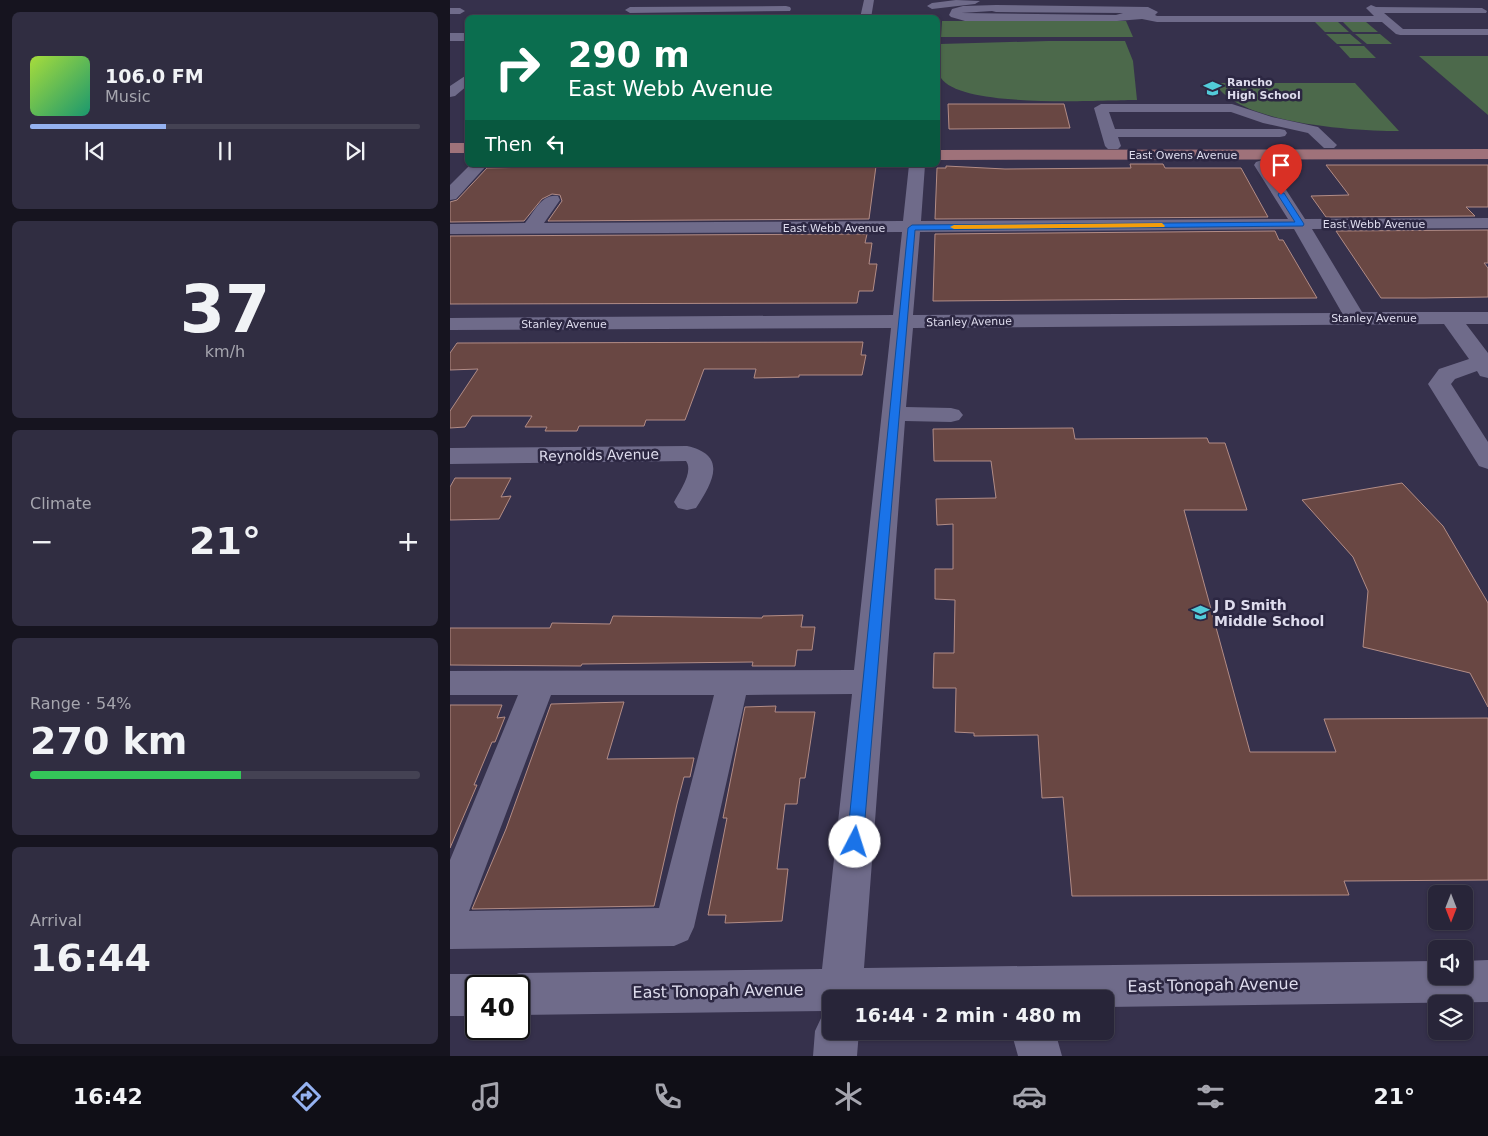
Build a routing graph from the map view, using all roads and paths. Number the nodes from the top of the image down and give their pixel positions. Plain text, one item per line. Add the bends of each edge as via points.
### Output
1 (869, 0) edge
2 (975, 0) edge
3 (694, 2) edge
4 (1468, 2) edge
5 (729, 3) edge
6 (631, 8) edge
7 (787, 8) edge
8 (764, 9) junction
9 (996, 9) edge
10 (932, 10) edge
11 (1376, 12) edge
12 (1486, 14) edge
13 (761, 15) edge
14 (866, 15) edge
15 (1488, 25) edge
16 (1488, 32) edge
17 (450, 37) edge
18 (465, 37) edge
19 (465, 80) edge
20 (450, 93) edge
21 (1316, 132) junction
22 (1109, 133) junction
23 (1329, 145) junction
24 (1488, 145) edge
25 (940, 146) edge
26 (450, 148) edge
27 (465, 148) edge
28 (1488, 154) edge
29 (940, 155) edge
30 (1092, 155) junction
31 (450, 156) edge
32 (465, 156) edge
33 (1262, 165) dead end
34 (477, 167) edge
35 (918, 167) edge
36 (450, 195) edge
37 (552, 200) dead end
38 (1300, 224) junction
39 (1436, 224) junction
40 (1488, 224) edge
41 (912, 228) junction
42 (450, 229) edge
43 (530, 229) junction
44 (1452, 241) dead end
45 (1355, 318) junction
46 (1450, 318) junction
47 (1488, 318) edge
48 (903, 322) junction
49 (450, 324) edge
50 (1485, 367) edge
51 (894, 414) junction
52 (951, 414) dead end
53 (450, 456) edge
54 (1488, 461) edge
55 (687, 502) dead end
56 (732, 682) junction
57 (870, 682) junction
58 (450, 683) edge
59 (539, 683) junction
60 (450, 908) edge
61 (450, 930) edge
62 (1488, 981) edge
63 (841, 990) edge
64 (1114, 991) edge
65 (530, 994) edge
66 (822, 994) edge
67 (450, 995) edge
68 (465, 995) edge
69 (836, 1040) edge
70 (1036, 1040) edge
71 (835, 1056) edge
72 (1040, 1056) edge

1 - 14 street
2 - 10 street
3 - 5 street
3 - 6 street
4 - 11 street
4 - 12 street
5 - 7 street
6 - 8 street
7 - 8 street
8 - 13 street
9 - 10 street via 963,9 956,11 955,15
9 - 11 street via 1157,19
11 - 12 street
11 - 15 street
11 - 16 street via 1400,32
17 - 18 street
19 - 20 street
21 - 22 street
21 - 22 street via 1268,120
21 - 23 street
22 - 23 main road, East Owens Avenue
22 - 25 main road, East Owens Avenue
22 - 30 main road
23 - 24 main road, East Owens Avenue
26 - 27 main road
28 - 30 main road, East Owens Avenue
29 - 30 main road, East Owens Avenue
31 - 32 main road
33 - 38 street
34 - 36 street
35 - 41 street
37 - 43 street
38 - 39 street, East Webb Avenue
38 - 41 street, East Webb Avenue
38 - 45 street
39 - 40 street, East Webb Avenue
39 - 44 street
41 - 43 street, East Webb Avenue
41 - 48 street
42 - 43 street, East Webb Avenue
45 - 46 street, Stanley Avenue
45 - 48 street, Stanley Avenue
46 - 47 street, Stanley Avenue
46 - 50 street
48 - 49 street, Stanley Avenue
48 - 51 street
50 - 54 street via 1447,374 1439,384
51 - 52 street
51 - 57 street
53 - 55 street, Reynolds Avenue via 688,453 697,457 701,464 700,478
56 - 57 street
56 - 59 street
56 - 61 street via 674,927
57 - 63 street
58 - 59 street
59 - 60 street
62 - 64 street, East Tonopah Avenue
65 - 66 street, East Tonopah Avenue
67 - 68 street
69 - 71 street
70 - 72 street

